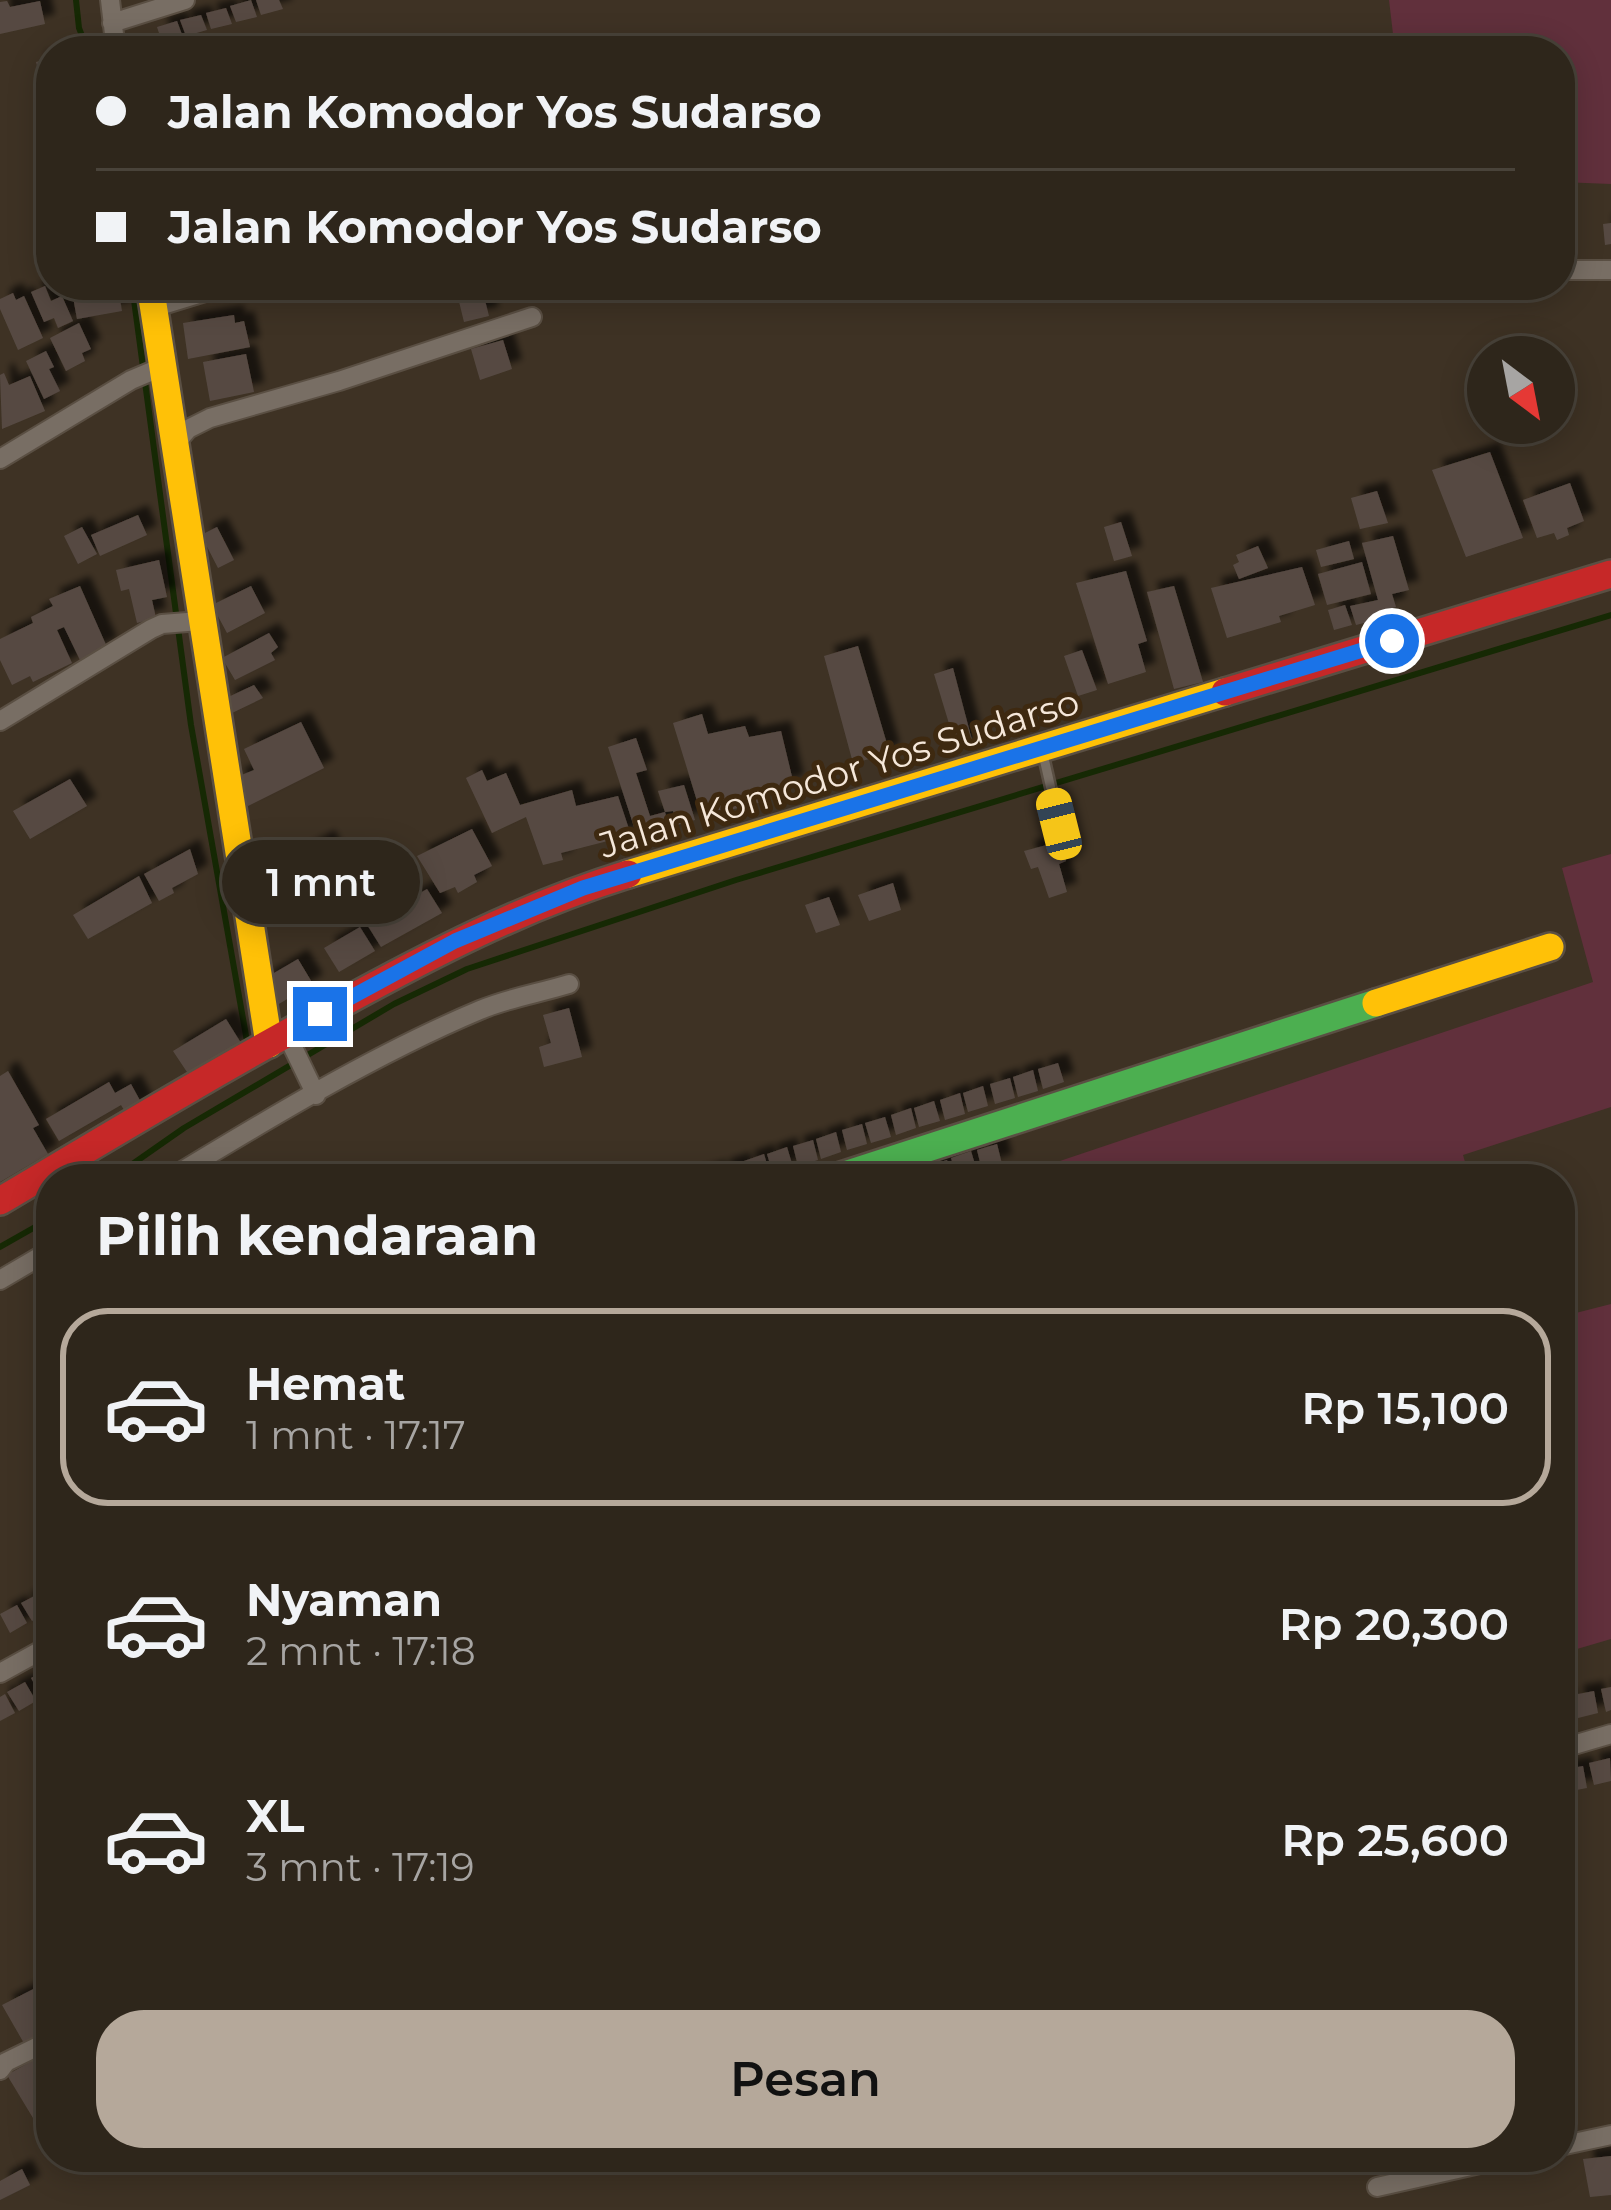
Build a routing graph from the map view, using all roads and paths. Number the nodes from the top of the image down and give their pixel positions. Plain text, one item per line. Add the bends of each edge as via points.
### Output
1 (110, 0) edge
2 (185, 0) edge
3 (112, 23) junction
4 (114, 36) edge
5 (1611, 270) edge
6 (1575, 271) edge
7 (152, 300) edge
8 (532, 317) dead end
9 (150, 372) junction
10 (174, 445) junction
11 (0, 459) edge
12 (1611, 574) edge
13 (195, 621) junction
14 (0, 721) edge
15 (1044, 760) junction
16 (1059, 824) dead end
17 (1550, 946) dead end
18 (569, 984) dead end
19 (268, 1047) junction
20 (313, 1089) junction
21 (64, 1164) edge
22 (194, 1164) edge
23 (878, 1164) edge
24 (36, 1180) edge
25 (0, 1201) edge
26 (36, 1259) edge
27 (0, 1280) edge
28 (36, 1653) edge
29 (0, 1672) edge
30 (1611, 1734) edge
31 (1575, 1745) edge
32 (36, 2047) edge
33 (0, 2070) edge
34 (1611, 2134) edge
35 (1575, 2142) edge
36 (1444, 2172) edge
37 (1377, 2187) dead end

1 - 3 street
2 - 3 street
3 - 4 street
5 - 6 street
7 - 9 street
8 - 10 street via 210,418
9 - 10 street
9 - 11 street
10 - 13 street
12 - 15 street, Jalan Komodor Yos Sudarso
13 - 14 street via 151,629
13 - 19 street
15 - 16 lane
15 - 19 street, Jalan Komodor Yos Sudarso via 583,888 455,941
17 - 23 street
18 - 20 street via 483,1009
19 - 20 street
19 - 21 street, Jalan Komodor Yos Sudarso
20 - 22 street
24 - 25 street, Jalan Komodor Yos Sudarso
26 - 27 street
28 - 29 street
30 - 31 street
32 - 33 street
34 - 35 street
36 - 37 street

